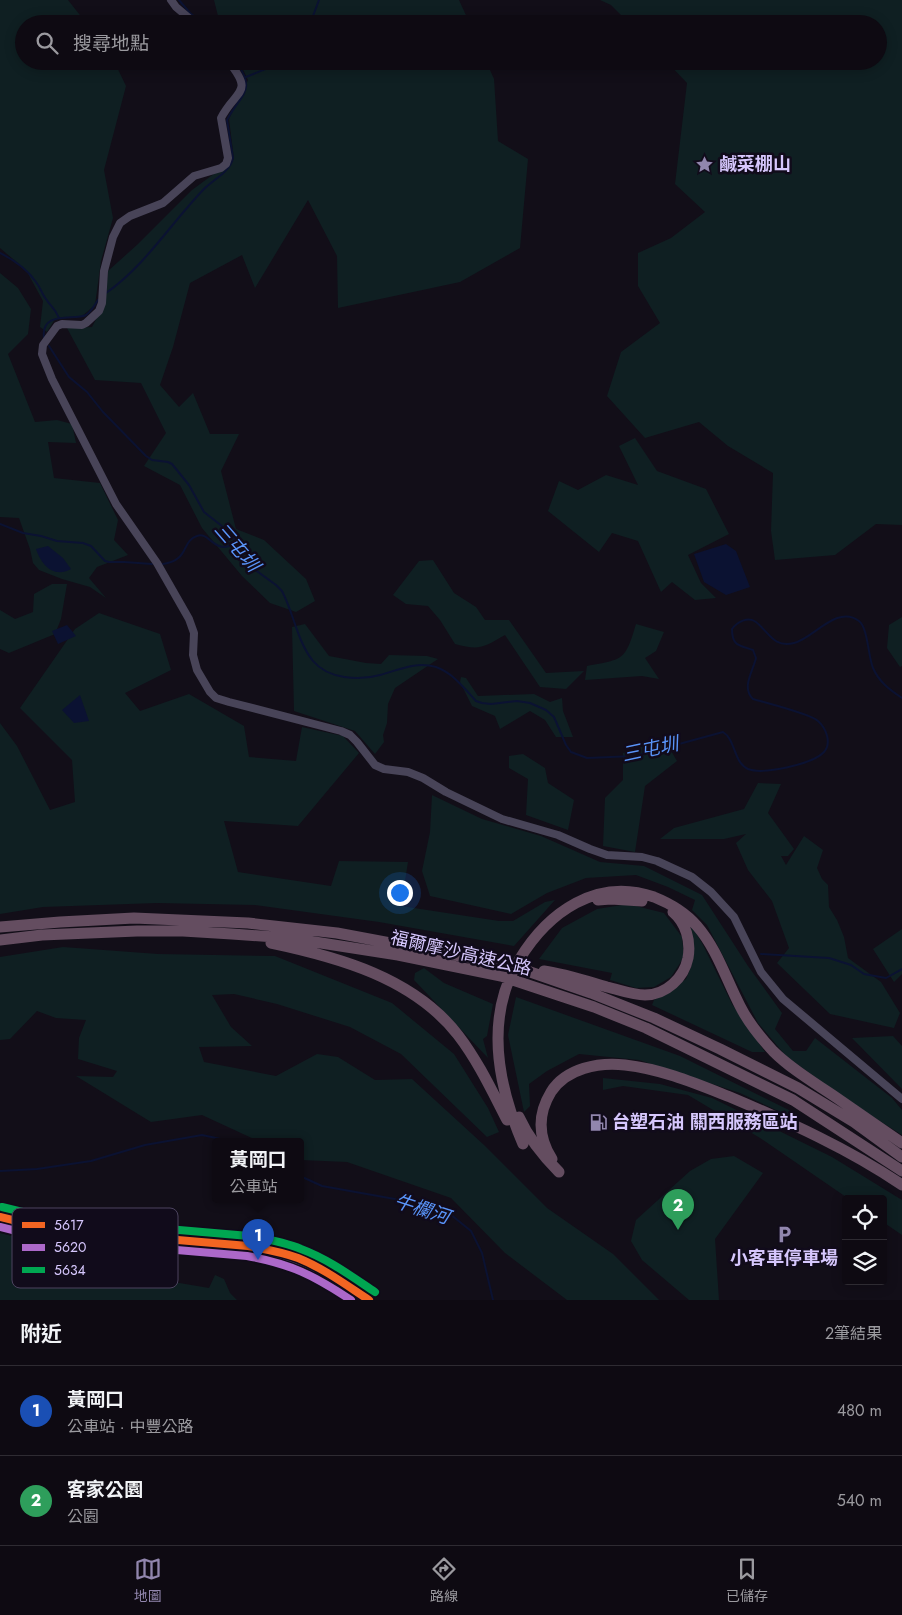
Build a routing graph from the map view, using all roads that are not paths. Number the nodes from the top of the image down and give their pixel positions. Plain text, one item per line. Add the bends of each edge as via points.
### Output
1 (171, 0) edge
2 (185, 15) edge
3 (235, 70) edge
4 (0, 928) edge
5 (232, 934) junction
6 (540, 937) junction
7 (0, 940) edge
8 (513, 966) junction
9 (902, 1099) edge
10 (902, 1143) edge
11 (902, 1157) edge
12 (902, 1171) edge
13 (902, 1185) edge
14 (178, 1240) edge
15 (178, 1247) edge
16 (357, 1300) edge
17 (369, 1300) edge

1 - 2 street
3 - 9 street via 242,82 241,91 221,118 228,158 226,164 194,176 163,203 120,223 112,238 106,263 99,311 86,323 57,326 42,349 48,371 116,504 157,563 189,619 194,633 194,663 210,692 216,698 229,702 341,731 350,735 375,765 423,778 502,819 539,828 607,855 657,861 692,878 711,892 734,917 761,972 783,999
4 - 8 highway, 福爾摩沙高速公路 via 134,918 248,923 337,933
5 - 6 highway via 351,963 415,996 457,1034 523,1144 502,1079 498,1041 503,1001 516,965 524,950
5 - 7 highway, 福爾摩沙高速公路 via 137,931
5 - 12 highway, 福爾摩沙高速公路 via 290,938 407,957 501,976 594,1007 646,1028 793,1100
6 - 8 highway via 572,911 594,901 627,899 660,905 675,914 686,930 689,952 687,963 676,982 656,994 646,995 563,974
6 - 10 highway via 547,924 572,904 593,894 624,891 664,901 690,919 705,935 740,1006 774,1052
6 - 13 highway via 512,990 506,1012 506,1070 511,1094 530,1139 559,1172 541,1134 540,1121 550,1095 559,1082 578,1070 624,1065 698,1084 761,1110 849,1153
8 - 11 highway, 福爾摩沙高速公路 via 654,1018 720,1049 798,1088 854,1122
14 - 17 main road via 248,1246 298,1258
15 - 16 main road via 283,1260

